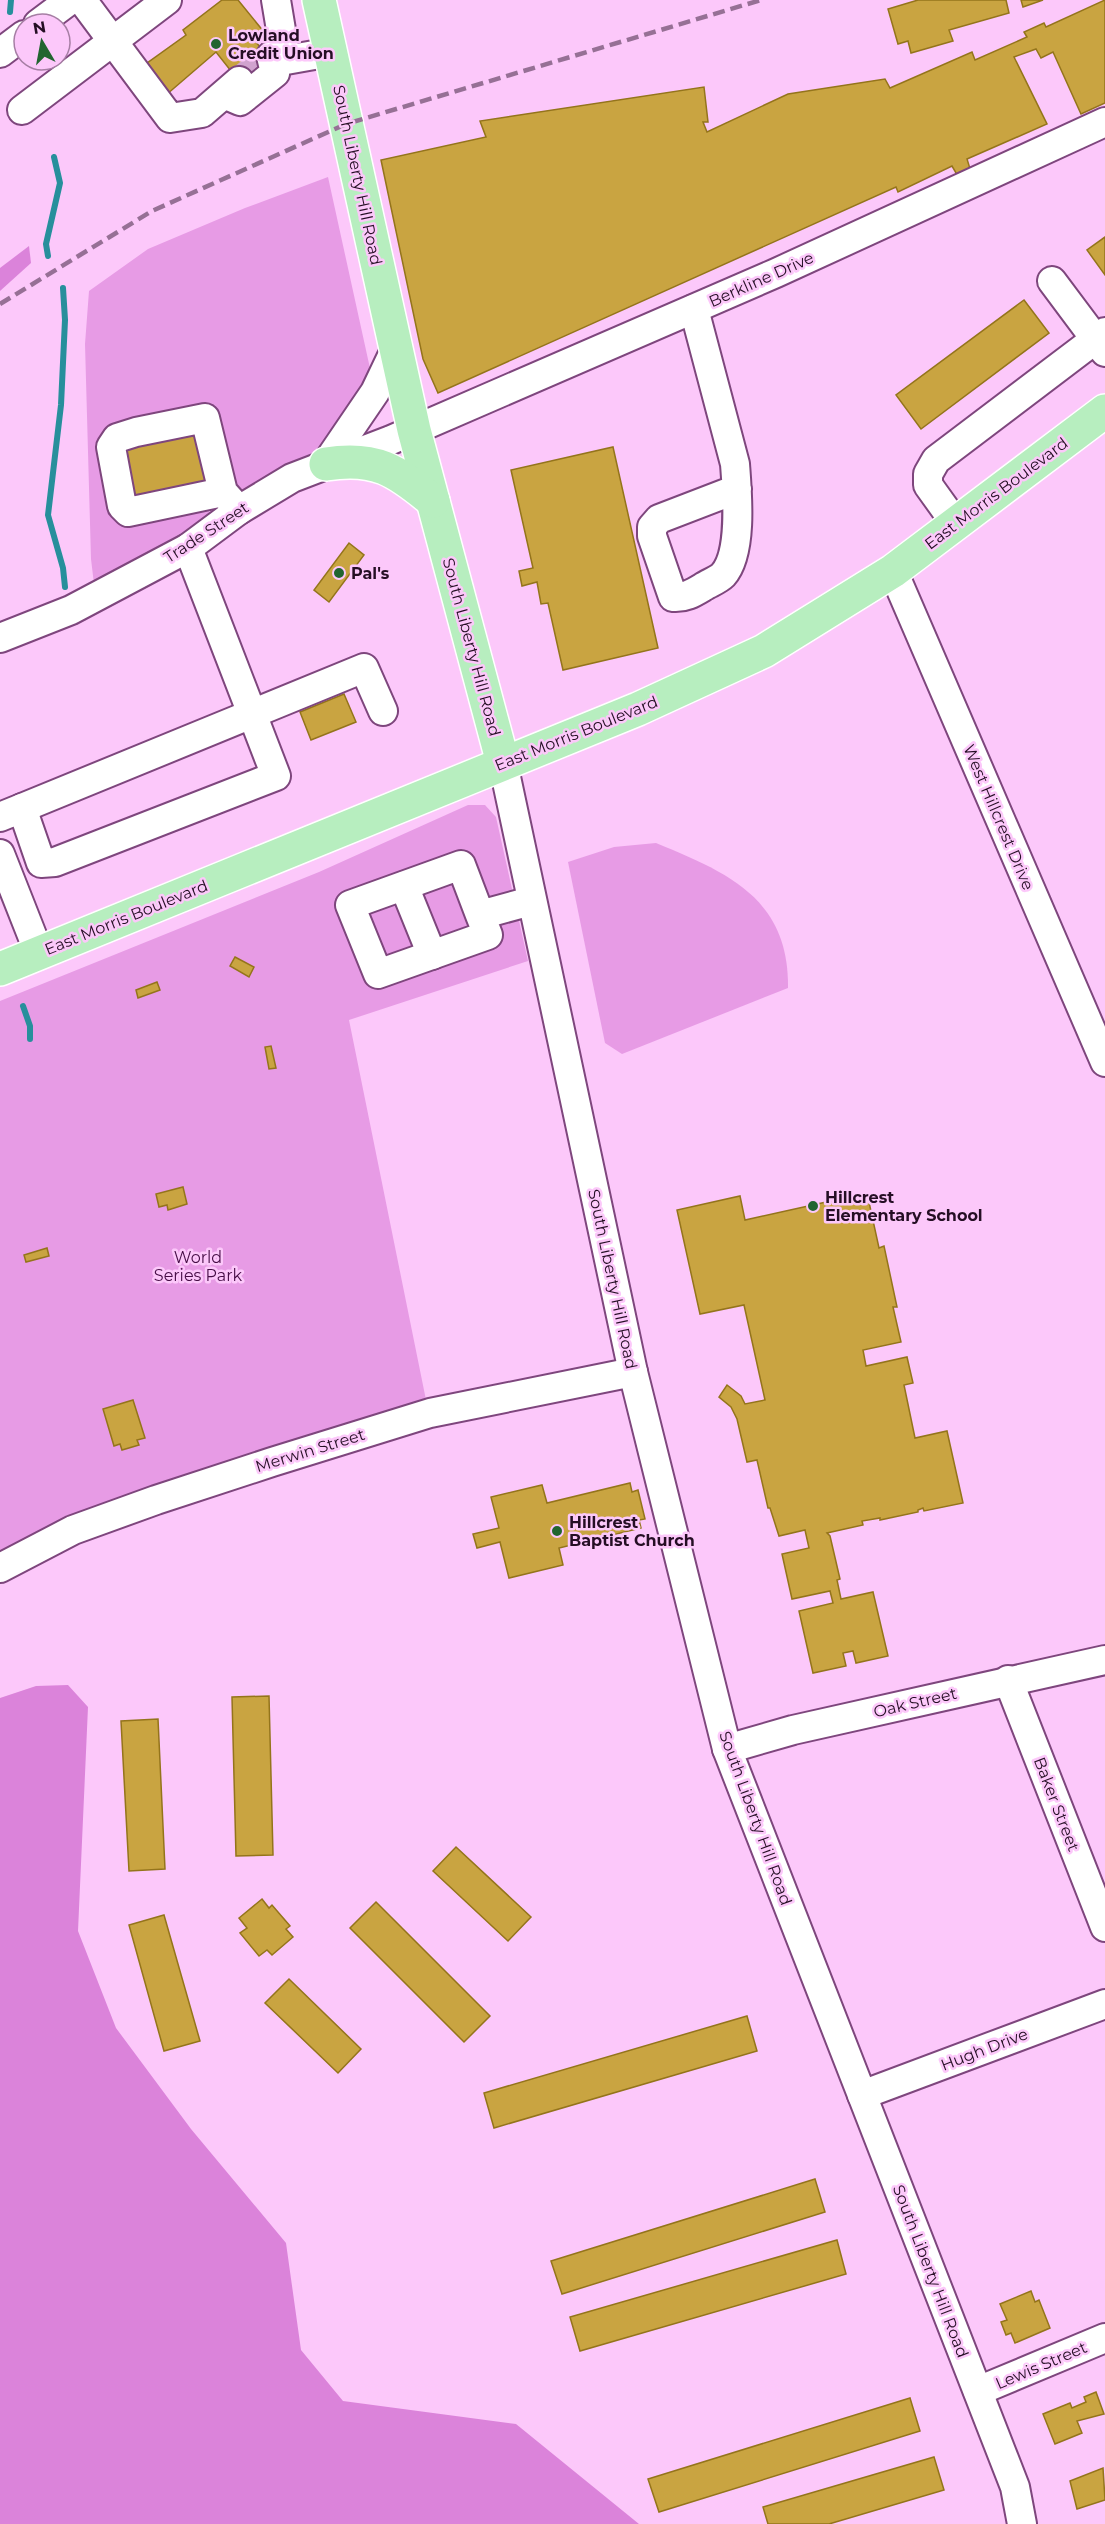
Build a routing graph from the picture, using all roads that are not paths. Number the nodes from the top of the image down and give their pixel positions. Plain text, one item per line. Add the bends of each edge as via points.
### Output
1 (70, 0) edge
2 (82, 0) edge
3 (167, 0) edge
4 (276, 0) edge
5 (319, 0) edge
6 (54, 12) edge
7 (113, 42) junction
8 (331, 52) junction
9 (255, 68) junction
10 (22, 110) dead end
11 (1105, 122) edge
12 (1052, 281) dead end
13 (693, 309) junction
14 (1102, 341) edge
15 (396, 348) junction
16 (1105, 411) edge
17 (414, 430) junction
18 (326, 464) junction
19 (737, 489) dead end
20 (433, 501) junction
21 (956, 524) junction
22 (188, 548) junction
23 (893, 572) junction
24 (0, 638) edge
25 (383, 711) dead end
26 (252, 714) junction
27 (503, 763) junction
28 (11, 812) edge
29 (0, 854) edge
30 (404, 886) junction
31 (531, 901) junction
32 (480, 915) junction
33 (39, 953) junction
34 (432, 955) junction
35 (0, 969) edge
36 (1105, 1062) edge
37 (633, 1372) junction
38 (0, 1568) edge
39 (1105, 1660) edge
40 (1008, 1680) junction
41 (727, 1749) junction
42 (1105, 1927) edge
43 (1105, 2004) edge
44 (862, 2095) junction
45 (1105, 2338) edge
46 (978, 2391) junction
47 (1022, 2524) edge

1 - 6 street
2 - 7 street
3 - 7 street
4 - 9 street
5 - 8 main road, South Liberty Hill Road
7 - 9 street via 170,118 202,112
7 - 10 street
8 - 9 street
8 - 15 main road, South Liberty Hill Road
11 - 13 street, Berkline Drive
12 - 14 street
13 - 17 street, Berkline Drive
13 - 19 street via 735,464
14 - 21 street via 936,460 928,474 928,485
15 - 17 main road, South Liberty Hill Road
15 - 18 street via 375,392
16 - 21 main road, East Morris Boulevard
17 - 18 street, Trade Street
17 - 20 main road, South Liberty Hill Road
18 - 20 main road via 348,460 370,463 403,476
18 - 22 street, Trade Street via 231,501
20 - 27 main road, South Liberty Hill Road
21 - 23 main road, East Morris Boulevard
22 - 24 street, Trade Street via 71,610
22 - 26 street
23 - 27 main road, East Morris Boulevard via 764,651 638,709
23 - 36 street, West Hillcrest Drive
25 - 26 street via 364,668
26 - 28 street
26 - 28 street via 276,776 55,862 41,863
27 - 31 street, South Liberty Hill Road
27 - 33 main road, East Morris Boulevard
29 - 33 street
30 - 32 street via 461,865
30 - 34 street
30 - 34 street via 350,905 378,974
31 - 32 street
31 - 37 street, South Liberty Hill Road
32 - 34 street via 488,935
33 - 35 main road, East Morris Boulevard
37 - 38 street, Merwin Street via 430,1413 156,1500 74,1530
37 - 41 street, South Liberty Hill Road
39 - 40 street, Oak Street
40 - 41 street, Oak Street
40 - 42 street, Baker Street
41 - 44 street, South Liberty Hill Road
43 - 44 street, Hugh Drive
44 - 46 street, South Liberty Hill Road
45 - 46 street, Lewis Street
46 - 47 street, South Liberty Hill Road via 1015,2487

